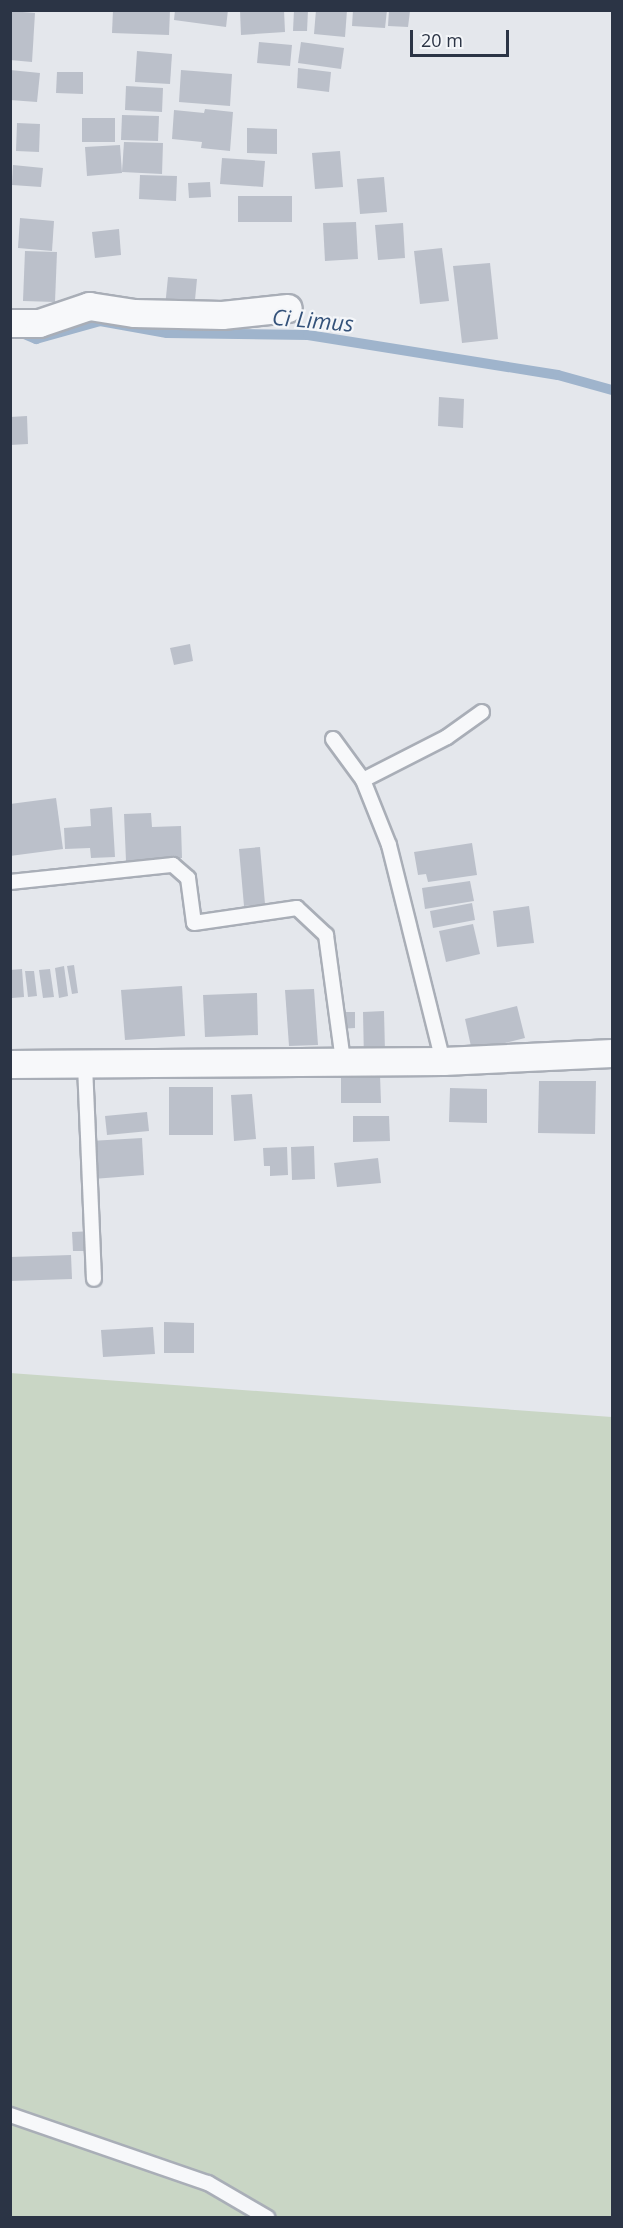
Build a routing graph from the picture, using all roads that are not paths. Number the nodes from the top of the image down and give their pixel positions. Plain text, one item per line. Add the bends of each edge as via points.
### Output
1 (288, 308) dead end
2 (10, 323) edge
3 (482, 712) dead end
4 (333, 740) dead end
5 (363, 780) junction
6 (10, 882) edge
7 (612, 1053) edge
8 (343, 1061) junction
9 (442, 1061) junction
10 (10, 1064) edge
11 (85, 1065) junction
12 (94, 1279) dead end
13 (10, 2115) edge
14 (268, 2217) edge

1 - 2 street via 222,315 134,313 89,306 39,323
3 - 5 lane via 447,737
4 - 5 lane
5 - 9 lane via 389,845
6 - 8 lane via 173,864 188,878 194,923 297,908 326,935
7 - 9 street
8 - 9 street
8 - 11 street
10 - 11 street
11 - 12 lane
13 - 14 lane via 208,2183

